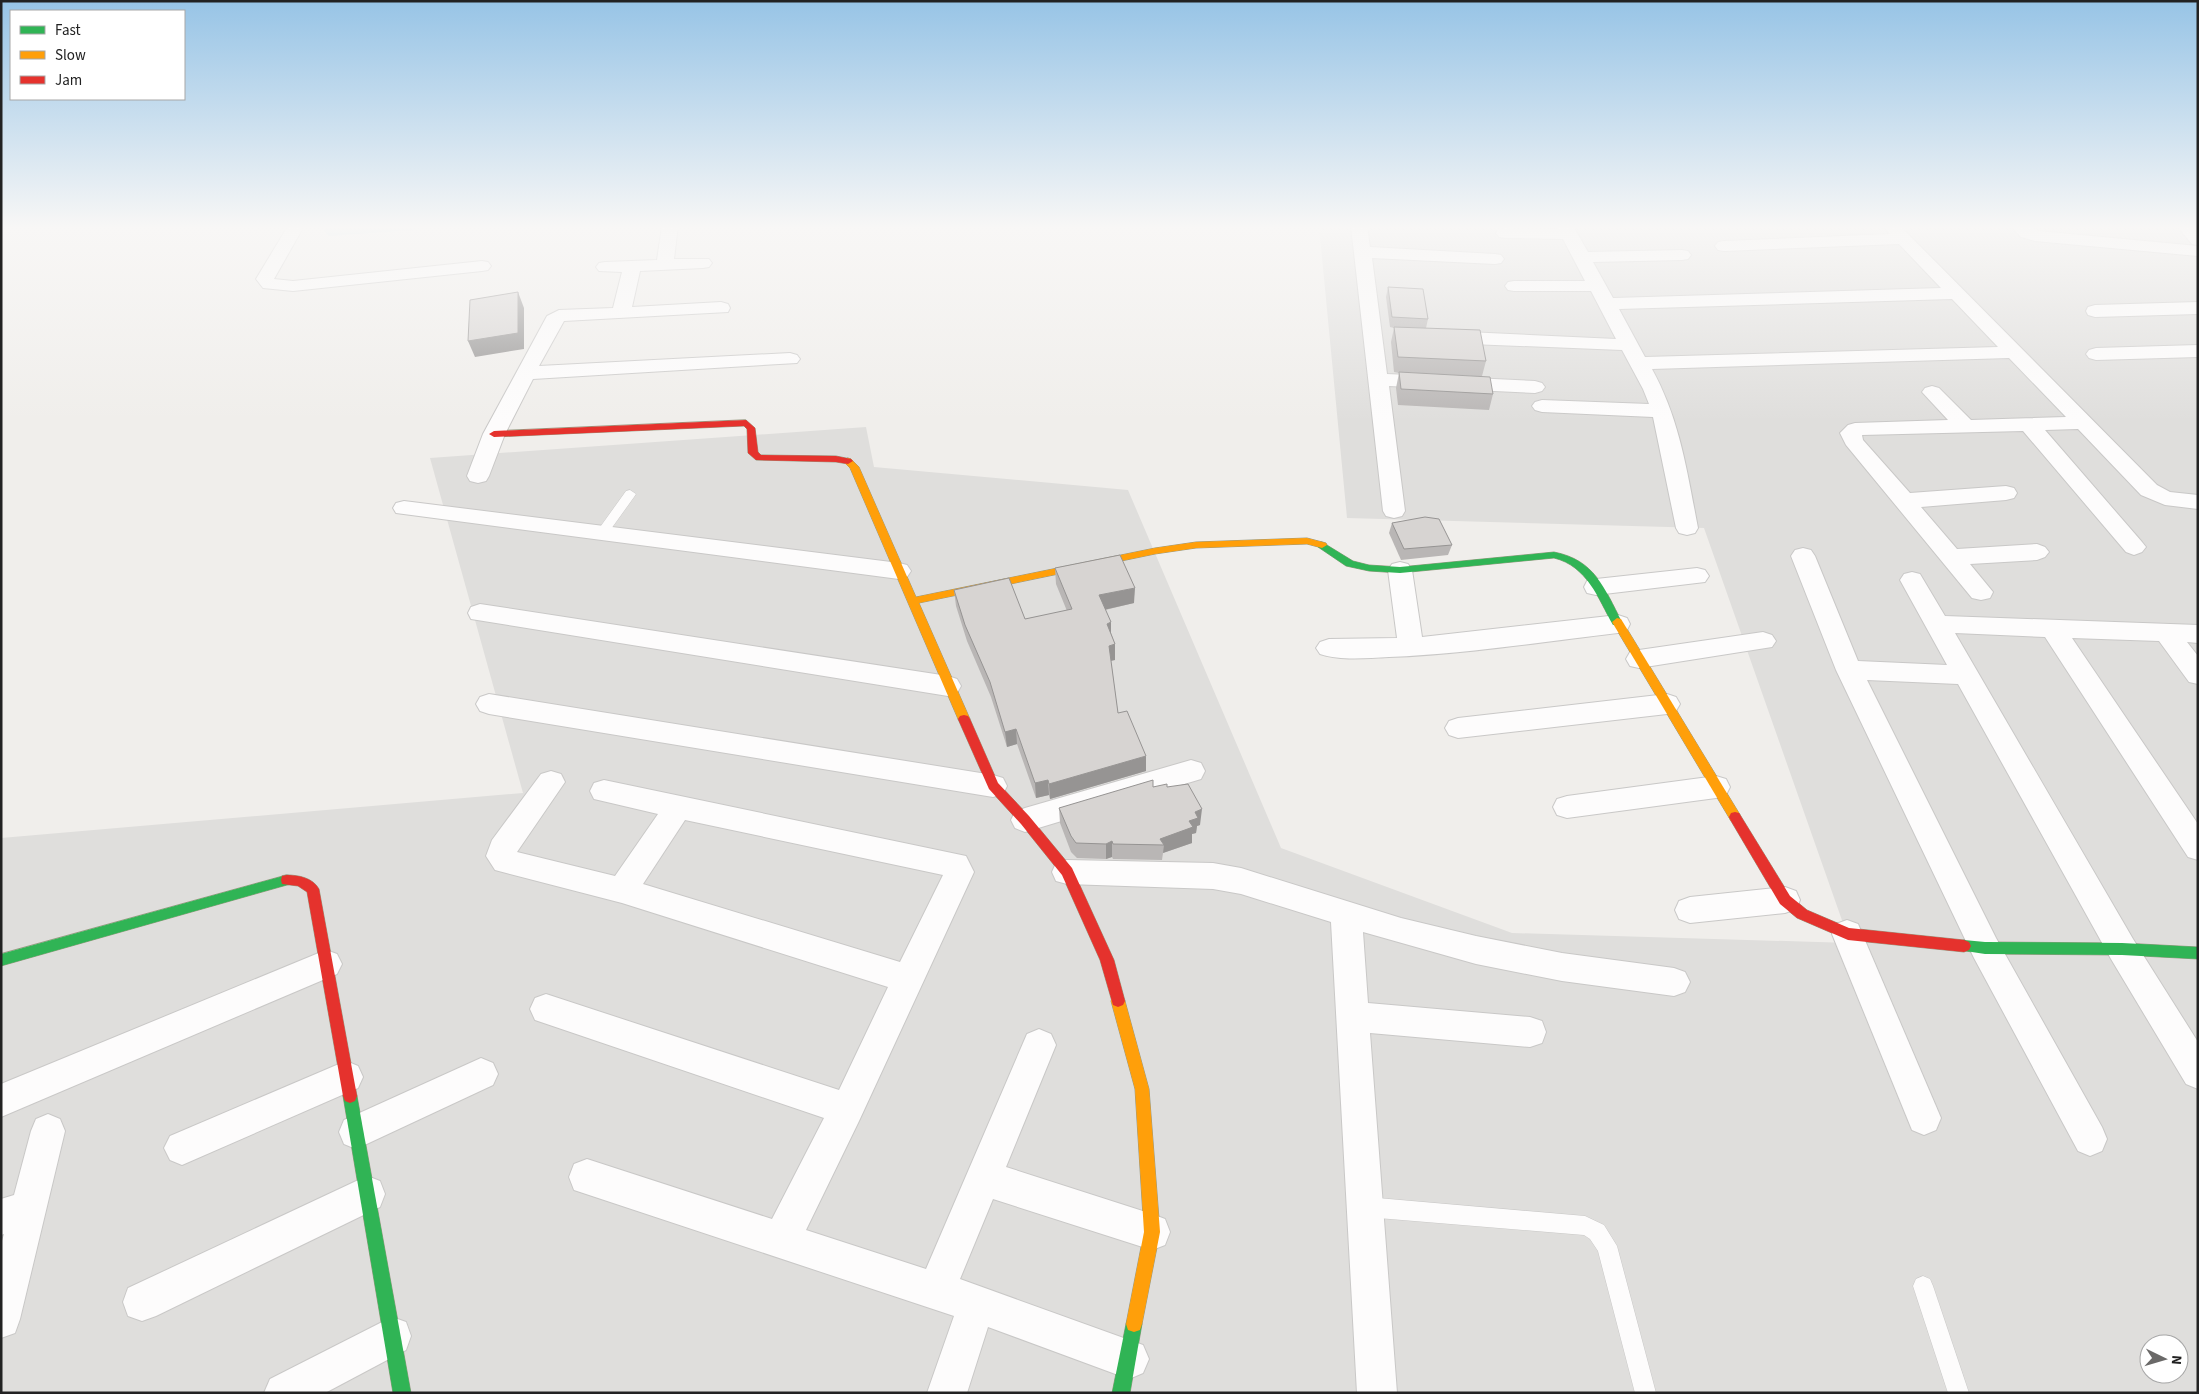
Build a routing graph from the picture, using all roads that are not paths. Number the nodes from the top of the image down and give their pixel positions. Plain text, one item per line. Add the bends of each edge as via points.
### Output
1 (626, 291) edge
2 (1367, 291) edge
3 (1601, 291) edge
4 (1953, 291) edge
5 (1956, 294) junction
6 (1608, 304) junction
7 (721, 308) dead end
8 (2198, 308) edge
9 (2095, 311) dead end
10 (621, 313) junction
11 (1372, 334) junction
12 (1392, 335) edge
13 (1432, 337) edge
14 (1630, 345) junction
15 (2014, 352) junction
16 (2096, 354) dead end
17 (2195, 354) edge
18 (790, 359) dead end
19 (1640, 363) junction
20 (526, 373) junction
21 (1378, 380) junction
22 (1535, 387) dead end
23 (1932, 392) dead end
24 (1542, 406) dead end
25 (1662, 411) junction
26 (2082, 423) junction
27 (2028, 424) junction
28 (1965, 426) junction
29 (494, 434) junction
30 (478, 476) dead end
31 (2006, 493) dead end
32 (630, 494) dead end
33 (1904, 501) junction
34 (2198, 502) edge
35 (404, 508) dead end
36 (1394, 511) dead end
37 (1687, 528) dead end
38 (602, 534) junction
39 (2134, 547) dead end
40 (2037, 552) dead end
41 (1802, 556) dead end
42 (1951, 557) junction
43 (1400, 570) junction
44 (899, 571) junction
45 (1697, 576) dead end
46 (1912, 580) dead end
47 (1596, 587) junction
48 (1981, 592) dead end
49 (912, 601) junction
50 (480, 613) dead end
51 (1618, 624) junction
52 (1937, 624) junction
53 (2052, 628) junction
54 (2166, 633) junction
55 (2198, 634) edge
56 (1763, 641) dead end
57 (1411, 647) junction
58 (1329, 648) dead end
59 (1640, 659) junction
60 (1849, 670) junction
61 (1966, 675) junction
62 (2198, 675) edge
63 (948, 686) junction
64 (490, 704) dead end
65 (1667, 704) junction
66 (1458, 728) dead end
67 (1191, 771) dead end
68 (551, 782) dead end
69 (993, 786) junction
70 (1716, 787) junction
71 (604, 791) dead end
72 (678, 806) junction
73 (1567, 807) dead end
74 (1025, 820) junction
75 (2198, 848) edge
76 (1067, 872) junction
77 (622, 890) junction
78 (1784, 900) junction
79 (1690, 910) dead end
80 (1346, 914) junction
81 (1847, 934) junction
82 (1985, 948) junction
83 (2122, 949) junction
84 (2198, 953) edge
85 (1, 960) edge
86 (326, 964) junction
87 (909, 979) junction
88 (1674, 982) dead end
89 (546, 1009) dead end
90 (1353, 1017) junction
91 (1530, 1032) dead end
92 (1039, 1045) dead end
93 (2198, 1073) edge
94 (481, 1074) dead end
95 (346, 1076) junction
96 (1, 1101) edge
97 (847, 1109) junction
98 (1924, 1118) dead end
99 (48, 1132) dead end
100 (356, 1132) junction
101 (2090, 1139) dead end
102 (182, 1148) dead end
103 (587, 1177) dead end
104 (983, 1178) junction
105 (367, 1194) junction
106 (1365, 1207) junction
107 (15, 1212) edge
108 (1152, 1232) junction
109 (781, 1240) junction
110 (1923, 1286) dead end
111 (936, 1291) junction
112 (142, 1302) dead end
113 (976, 1304) junction
114 (1, 1319) edge
115 (392, 1336) junction
116 (1125, 1376) edge
117 (284, 1393) edge
118 (402, 1393) edge
119 (948, 1393) edge
120 (1377, 1393) edge
121 (1646, 1393) edge
122 (1959, 1393) edge

1 - 10 street
2 - 11 street
3 - 6 street
4 - 5 street
5 - 6 street
5 - 15 street
6 - 14 street
7 - 10 street
8 - 9 street
10 - 20 street via 560,316 554,320
11 - 12 street
11 - 21 street
13 - 14 street
14 - 19 street
15 - 19 street
15 - 26 street
16 - 17 street
18 - 20 street
19 - 25 street
20 - 29 street
21 - 22 street
21 - 36 street
23 - 28 street
24 - 25 street
25 - 37 street via 1668,426
26 - 27 street
26 - 34 street via 2149,490 2165,498
27 - 28 street
27 - 39 street
28 - 33 street via 1855,429 1851,433 1853,441
29 - 30 street
29 - 44 street via 746,423 752,428 753,453 759,458 848,461 854,467
31 - 33 street
32 - 38 lane
33 - 42 street
35 - 38 street
38 - 44 street
40 - 42 street
41 - 60 street
42 - 48 street
43 - 47 street via 1560,556 1577,560
43 - 49 street via 1350,564 1320,542 1307,540 1196,545 1105,560
43 - 57 street
44 - 49 street
45 - 47 street
46 - 52 street
47 - 51 street
49 - 63 street
50 - 63 street
51 - 57 street
51 - 59 street
52 - 53 street
52 - 61 street
53 - 54 street
53 - 75 street
54 - 55 street
54 - 62 street
56 - 59 street
57 - 58 street
59 - 65 street
60 - 61 street
60 - 82 street
61 - 83 street
63 - 69 street
64 - 69 street
65 - 66 street
65 - 70 street
67 - 74 street
68 - 77 street via 502,849 501,856 506,861
69 - 74 street
70 - 73 street
70 - 78 street
71 - 72 street
72 - 77 street
72 - 87 street via 956,865 959,872
74 - 76 street
76 - 80 street via 1213,876 1241,881
76 - 108 street via 1107,960 1142,1089
77 - 87 street
78 - 79 street
78 - 81 street via 1802,914
80 - 88 street via 1476,950 1562,967
80 - 90 street
81 - 82 street
81 - 98 street
82 - 83 street
82 - 101 street
83 - 84 street
83 - 93 street
85 - 86 street via 275,882 295,880 305,882 313,890
86 - 95 street
86 - 96 street
87 - 97 street
89 - 97 street
90 - 91 street
90 - 106 street
92 - 104 street
94 - 100 street
95 - 100 street
95 - 102 street
97 - 109 street
99 - 107 street
100 - 105 street
103 - 109 street
104 - 108 street
104 - 111 street
105 - 112 street
105 - 115 street
106 - 120 street
106 - 121 lane via 1585,1226 1597,1232 1607,1246
107 - 114 street
108 - 116 street
109 - 111 street
110 - 122 lane
111 - 113 street
113 - 116 street
113 - 119 street
115 - 117 street
115 - 118 street

